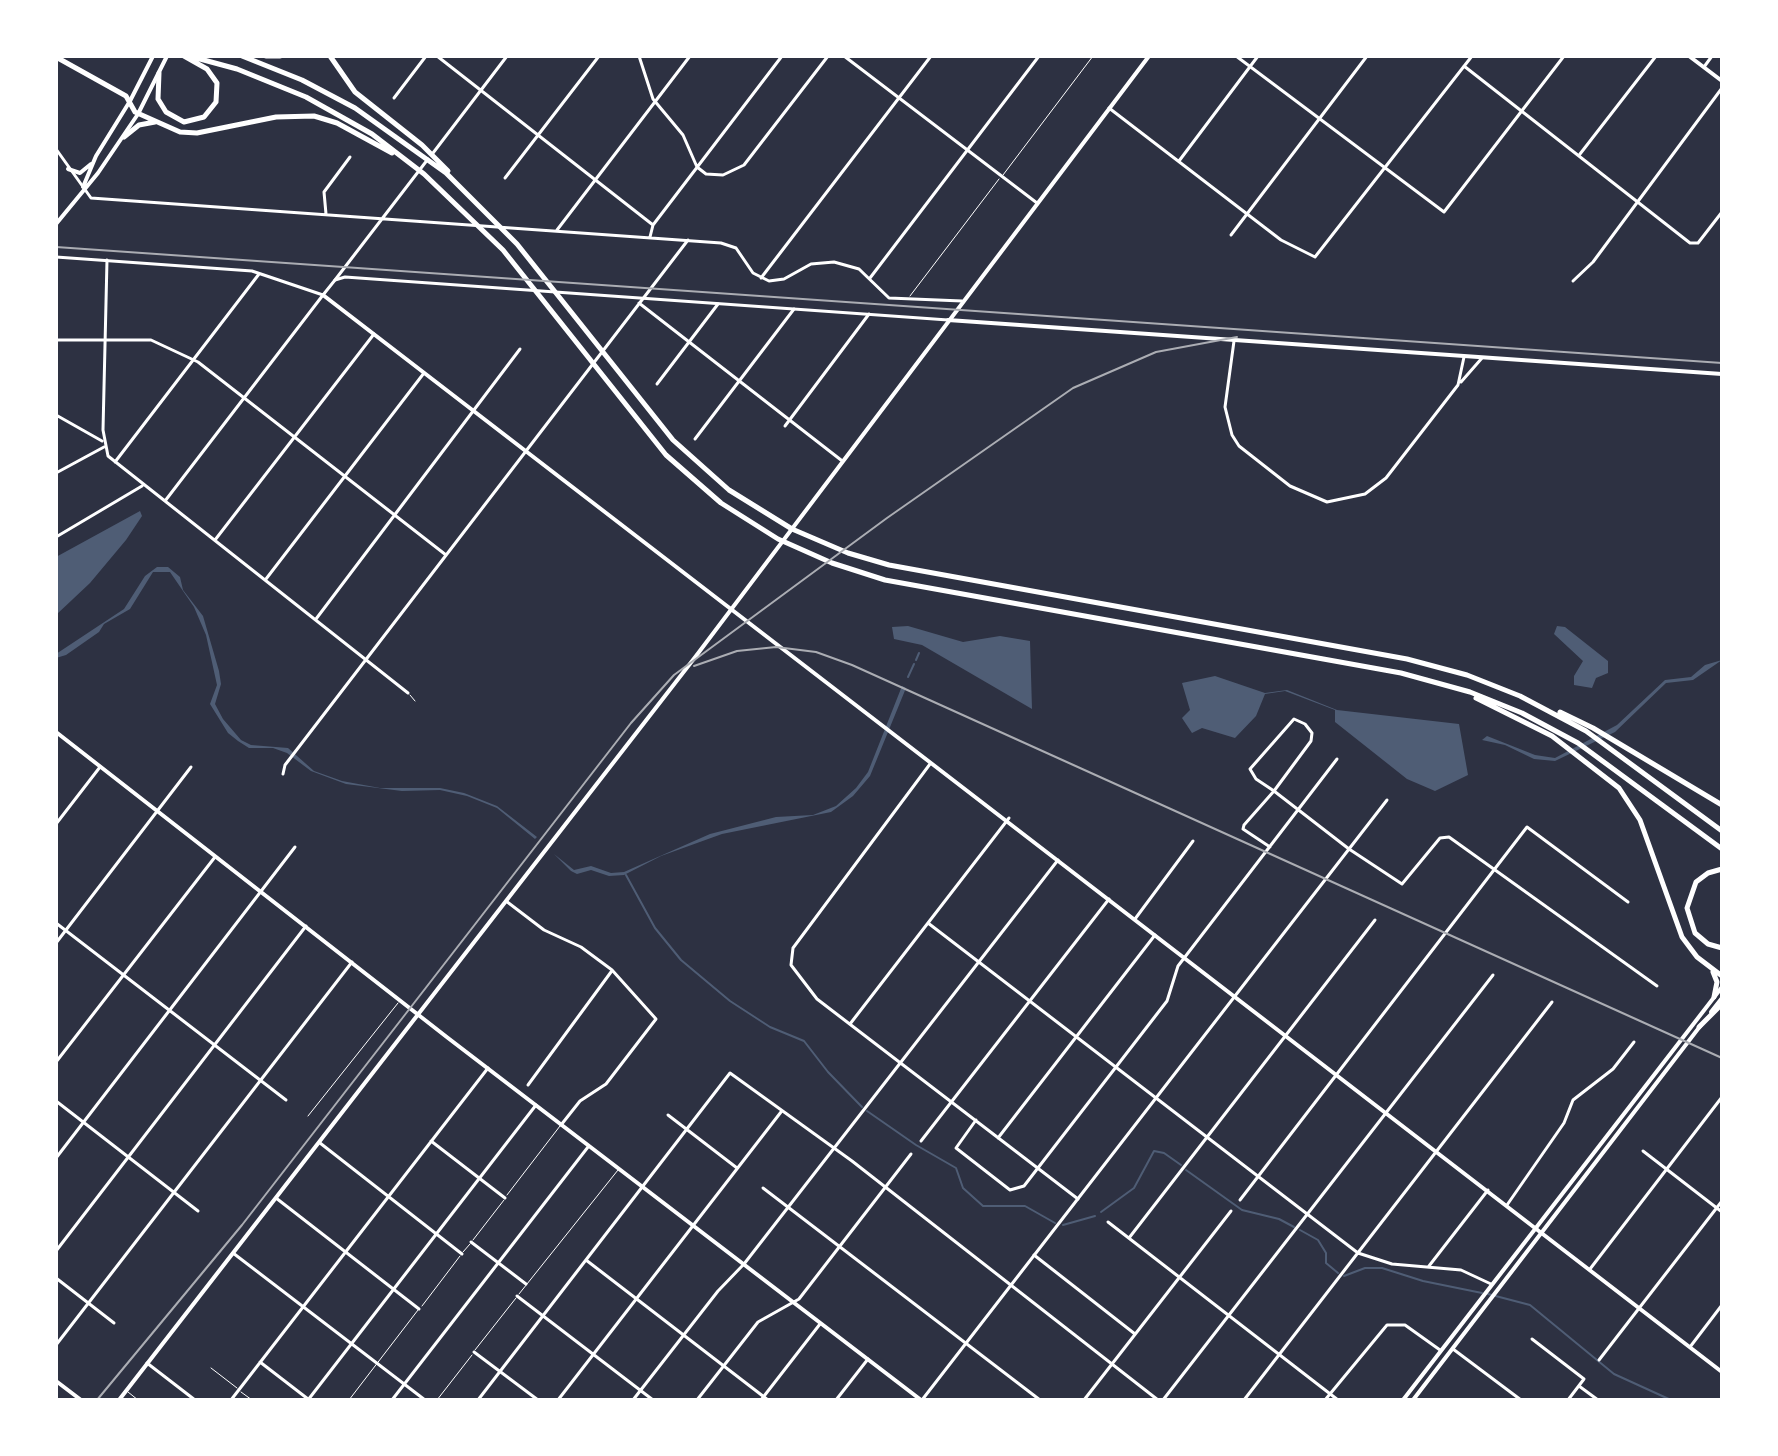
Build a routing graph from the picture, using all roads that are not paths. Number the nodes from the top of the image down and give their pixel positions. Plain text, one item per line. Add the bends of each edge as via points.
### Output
1 (153, 56) edge
2 (167, 56) edge
3 (186, 56) edge
4 (242, 56) edge
5 (266, 56) edge
6 (280, 56) edge
7 (330, 56) edge
8 (426, 56) edge
9 (437, 56) edge
10 (507, 56) edge
11 (599, 56) edge
12 (639, 56) edge
13 (690, 56) edge
14 (782, 56) edge
15 (828, 56) edge
16 (844, 56) edge
17 (931, 56) edge
18 (1039, 56) edge
19 (1093, 56) edge
20 (1149, 56) edge
21 (1236, 56) edge
22 (1258, 56) edge
23 (1367, 56) edge
24 (1472, 56) edge
25 (1564, 56) edge
26 (1656, 56) edge
27 (1689, 56) edge
28 (1712, 56) edge
29 (56, 57) edge
30 (1464, 66) junction
31 (1250, 67) junction
32 (1704, 67) junction
33 (159, 73) junction
34 (1722, 81) edge
35 (1722, 88) edge
36 (480, 90) junction
37 (394, 98) dead end
38 (899, 98) junction
39 (130, 101) junction
40 (655, 102) junction
41 (1109, 108) junction
42 (1522, 110) junction
43 (138, 114) junction
44 (1318, 119) junction
45 (156, 122) junction
46 (538, 135) junction
47 (124, 137) junction
48 (420, 148) junction
49 (56, 149) edge
50 (967, 150) junction
51 (1580, 154) junction
52 (350, 157) dead end
53 (1179, 161) junction
54 (93, 162) junction
55 (409, 162) junction
56 (697, 167) junction
57 (68, 169) junction
58 (1385, 170) junction
59 (1001, 177) junction
60 (505, 178) dead end
61 (595, 181) junction
62 (82, 190) junction
63 (1636, 202) junction
64 (1037, 203) junction
65 (1722, 212) edge
66 (1247, 213) junction
67 (326, 214) junction
68 (383, 218) junction
69 (56, 224) edge
70 (653, 225) junction
71 (557, 230) junction
72 (1231, 235) dead end
73 (650, 237) junction
74 (688, 240) junction
75 (56, 257) edge
76 (107, 260) junction
77 (260, 272) junction
78 (761, 278) junction
79 (870, 278) junction
80 (335, 280) junction
81 (1573, 281) dead end
82 (323, 295) junction
83 (643, 298) junction
84 (907, 300) junction
85 (962, 301) junction
86 (639, 303) junction
87 (719, 304) junction
88 (794, 309) junction
89 (869, 314) junction
90 (948, 320) junction
91 (374, 334) junction
92 (105, 338) junction
93 (56, 340) edge
94 (1234, 341) junction
95 (690, 342) junction
96 (520, 349) dead end
97 (1464, 357) junction
98 (1482, 358) junction
99 (193, 359) junction
100 (424, 373) junction
101 (1722, 374) edge
102 (740, 381) junction
103 (657, 384) dead end
104 (1458, 385) junction
105 (244, 398) junction
106 (474, 413) junction
107 (56, 415) edge
108 (790, 420) junction
109 (785, 426) dead end
110 (294, 437) junction
111 (695, 439) dead end
112 (103, 441) junction
113 (104, 447) junction
114 (525, 453) junction
115 (841, 460) junction
116 (115, 462) junction
117 (56, 473) edge
118 (345, 476) junction
119 (144, 485) junction
120 (165, 501) junction
121 (395, 516) junction
122 (56, 537) edge
123 (215, 540) junction
124 (446, 555) junction
125 (266, 579) junction
126 (729, 610) junction
127 (316, 619) junction
128 (367, 658) junction
129 (1453, 687) junction
130 (408, 693) joint
131 (415, 701) dead end
132 (1590, 729) junction
133 (56, 732) edge
134 (1337, 759) dead end
135 (930, 764) junction
136 (100, 766) junction
137 (191, 767) dead end
138 (283, 774) dead end
139 (1274, 791) junction
140 (1387, 800) dead end
141 (1722, 805) edge
142 (1299, 810) junction
143 (158, 811) junction
144 (1008, 820) junction
145 (56, 824) edge
146 (1722, 831) edge
147 (1193, 841) dead end
148 (295, 847) dead end
149 (1270, 847) junction
150 (1349, 849) junction
151 (1722, 849) edge
152 (216, 856) junction
153 (1058, 860) junction
154 (1495, 869) junction
155 (1722, 869) edge
156 (261, 891) junction
157 (1109, 899) junction
158 (506, 901) junction
159 (1628, 902) dead end
160 (1135, 919) junction
161 (1375, 920) dead end
162 (56, 923) edge
163 (928, 923) junction
164 (306, 926) junction
165 (66, 931) junction
166 (1155, 935) junction
167 (56, 943) edge
168 (1722, 948) edge
169 (1185, 958) junction
170 (352, 962) junction
171 (980, 962) junction
172 (1710, 967) junction
173 (612, 970) junction
174 (124, 975) junction
175 (1493, 975) dead end
176 (1722, 976) edge
177 (1657, 986) dead end
178 (1722, 987) edge
179 (1235, 996) junction
180 (1714, 997) junction
181 (1722, 998) edge
182 (401, 1000) junction
183 (1030, 1000) junction
184 (1552, 1002) dead end
185 (1722, 1004) edge
186 (170, 1010) junction
187 (418, 1014) junction
188 (850, 1024) junction
189 (1698, 1029) junction
190 (1286, 1035) junction
191 (1077, 1036) junction
192 (1634, 1042) dead end
193 (215, 1046) junction
194 (56, 1062) edge
195 (901, 1062) junction
196 (1117, 1067) junction
197 (488, 1068) junction
198 (1337, 1075) junction
199 (260, 1081) junction
200 (528, 1085) dead end
201 (1156, 1097) junction
202 (1722, 1097) edge
203 (286, 1100) dead end
204 (56, 1101) edge
205 (952, 1101) junction
206 (536, 1105) junction
207 (781, 1112) junction
208 (1387, 1113) junction
209 (668, 1115) dead end
210 (308, 1116) dead end
211 (976, 1120) junction
212 (84, 1122) junction
213 (561, 1125) junction
214 (687, 1129) junction
215 (1207, 1137) junction
216 (998, 1138) junction
217 (431, 1141) junction
218 (921, 1141) dead end
219 (319, 1142) junction
220 (589, 1146) junction
221 (833, 1150) junction
222 (1437, 1151) junction
223 (1643, 1151) dead end
224 (911, 1154) dead end
225 (129, 1157) junction
226 (56, 1158) edge
227 (737, 1168) junction
228 (1038, 1168) junction
229 (619, 1169) junction
230 (1667, 1169) junction
231 (1258, 1176) junction
232 (479, 1178) junction
233 (642, 1187) junction
234 (763, 1188) dead end
235 (885, 1188) junction
236 (1488, 1190) junction
237 (174, 1192) junction
238 (389, 1196) junction
239 (276, 1198) junction
240 (505, 1198) junction
241 (1078, 1199) junction
242 (1240, 1200) dead end
243 (1722, 1201) edge
244 (1507, 1205) junction
245 (789, 1207) junction
246 (1717, 1208) junction
247 (198, 1211) dead end
248 (1231, 1211) dead end
249 (1722, 1212) edge
250 (1308, 1215) junction
251 (1108, 1222) dead end
252 (693, 1226) junction
253 (1537, 1228) junction
254 (1543, 1233) junction
255 (437, 1234) junction
256 (1129, 1238) junction
257 (471, 1242) junction
258 (840, 1246) junction
259 (56, 1251) edge
260 (346, 1251) junction
261 (233, 1253) junction
262 (1358, 1253) junction
263 (462, 1254) junction
264 (1034, 1255) junction
265 (586, 1260) junction
266 (498, 1263) junction
267 (744, 1264) junction
268 (1429, 1266) junction
269 (1590, 1269) junction
270 (1180, 1277) junction
271 (56, 1278) edge
272 (526, 1284) junction
273 (1011, 1285) junction
274 (1491, 1287) junction
275 (394, 1289) junction
276 (517, 1296) junction
277 (637, 1299) junction
278 (88, 1303) junction
279 (795, 1303) junction
280 (1722, 1305) edge
281 (303, 1306) junction
282 (1640, 1308) junction
283 (419, 1309) junction
284 (1229, 1315) junction
285 (543, 1316) junction
286 (114, 1323) dead end
287 (821, 1323) junction
288 (1135, 1334) junction
289 (684, 1335) junction
290 (1532, 1339) dead end
291 (966, 1343) junction
292 (352, 1344) junction
293 (56, 1345) edge
294 (1690, 1347) junction
295 (1453, 1349) junction
296 (1441, 1351) junction
297 (474, 1352) junction
298 (1279, 1354) junction
299 (594, 1355) junction
300 (868, 1359) junction
301 (1600, 1359) dead end
302 (260, 1362) junction
303 (147, 1363) junction
304 (377, 1364) junction
305 (1112, 1364) junction
306 (724, 1366) junction
307 (211, 1368) dead end
308 (500, 1371) junction
309 (1722, 1372) edge
310 (56, 1381) edge
311 (404, 1384) junction
312 (1579, 1386) junction
313 (239, 1390) junction
314 (126, 1391) junction
315 (641, 1391) junction
316 (1330, 1393) junction
317 (762, 1398) edge
318 (81, 1400) edge
319 (119, 1400) edge
320 (138, 1400) edge
321 (195, 1400) edge
322 (231, 1400) edge
323 (252, 1400) edge
324 (309, 1400) edge
325 (349, 1400) edge
326 (392, 1400) edge
327 (425, 1400) edge
328 (437, 1400) edge
329 (478, 1400) edge
330 (538, 1400) edge
331 (558, 1400) edge
332 (633, 1400) edge
333 (653, 1400) edge
334 (697, 1400) edge
335 (768, 1400) edge
336 (836, 1400) edge
337 (922, 1400) edge
338 (1040, 1400) edge
339 (1084, 1400) edge
340 (1158, 1400) edge
341 (1163, 1400) edge
342 (1244, 1400) edge
343 (1325, 1400) edge
344 (1338, 1400) edge
345 (1403, 1400) edge
346 (1413, 1400) edge
347 (1519, 1400) edge
348 (1568, 1400) edge
349 (1598, 1400) edge

1 - 39 main road
2 - 33 main road
3 - 33 highway via 216,81 217,98 204,117 188,122 168,115 158,99
3 - 55 highway via 237,69 306,97
4 - 48 highway via 328,93
5 - 6 highway
7 - 48 highway via 355,92
8 - 37 street
9 - 36 street
10 - 36 street
11 - 46 street
12 - 40 street
13 - 40 street
14 - 56 street
15 - 56 street via 744,165 723,175 706,174
16 - 38 street
17 - 38 street
18 - 50 street
19 - 59 lane
20 - 41 main road
21 - 31 street
22 - 31 street
23 - 44 street
24 - 30 street
25 - 42 street
26 - 51 street
27 - 32 main road
28 - 32 street
29 - 39 highway
30 - 42 street
30 - 58 street
31 - 44 street
31 - 53 street
32 - 34 main road
33 - 43 main road
35 - 63 street
36 - 46 street
36 - 68 street
38 - 50 street
38 - 78 street
39 - 43 highway
39 - 54 main road
40 - 56 street via 683,135
40 - 61 street
41 - 53 street
41 - 64 main road
42 - 51 street
42 - 58 street via 1444,212
43 - 45 highway
43 - 47 main road
44 - 58 street
44 - 66 street
45 - 47 highway via 139,125
45 - 55 highway via 193,133 276,117 314,116 342,125
46 - 60 street
46 - 61 street
47 - 62 main road
48 - 132 highway via 486,210 688,456 775,520 889,565 1415,661 1467,675
49 - 57 street
50 - 59 street
50 - 79 street
51 - 63 street
52 - 67 street via 324,192
53 - 66 street
54 - 57 main road via 80,173
54 - 62 main road
55 - 129 highway via 503,250 676,465 766,533 885,580 1401,673
56 - 70 street
57 - 62 street
58 - 66 street via 1315,257 1281,240
59 - 64 street
59 - 84 lane
61 - 70 street
61 - 71 street
62 - 67 street via 91,198
62 - 69 main road
63 - 65 street via 1696,245
63 - 81 street
64 - 85 main road
66 - 72 street
67 - 68 street
68 - 71 street
68 - 80 street
70 - 73 street
71 - 73 street
73 - 74 street
74 - 78 street via 733,247
74 - 83 street
75 - 76 street
76 - 77 street
76 - 92 street
77 - 82 street
77 - 99 street
78 - 79 street via 779,281 805,266 828,262 852,265
79 - 84 street via 884,296
80 - 82 street
80 - 83 street
82 - 91 main road
82 - 105 street
83 - 86 street
83 - 87 street
84 - 85 street
85 - 90 main road
86 - 95 street
86 - 114 street
87 - 88 street
87 - 95 street
88 - 89 street
88 - 102 street
89 - 90 street
89 - 108 street
90 - 94 main road
90 - 115 main road
91 - 100 main road
91 - 110 street
92 - 93 street
92 - 99 street via 151,340
92 - 112 street
94 - 97 main road
94 - 104 street via 1225,416 1239,446 1290,486 1327,502 1365,494 1394,467
95 - 102 street
95 - 103 street
96 - 106 street
97 - 98 main road
97 - 104 street
98 - 101 main road
98 - 104 street
99 - 105 street
99 - 116 street
100 - 106 main road
100 - 118 street
102 - 108 street
102 - 111 street
105 - 110 street
105 - 120 street
106 - 114 main road
106 - 121 street
107 - 112 street
108 - 109 street
108 - 115 street
110 - 118 street
110 - 123 street
112 - 113 street
113 - 116 street
113 - 117 street
114 - 124 street
114 - 126 main road
115 - 126 main road
116 - 119 street
118 - 121 street
118 - 125 street
119 - 120 street
119 - 122 street
120 - 123 street
121 - 124 street
121 - 127 street
123 - 125 street
124 - 128 street
125 - 127 street
126 - 135 main road
126 - 158 main road
127 - 128 street
128 - 130 street
128 - 138 street
129 - 151 highway via 1508,707 1595,754
129 - 172 highway via 1562,743 1612,780 1633,807 1677,927
130 - 131 lane
132 - 141 highway
132 - 146 highway
133 - 136 main road
134 - 142 street
135 - 144 main road
135 - 188 street via 793,948 790,959 817,999
136 - 143 main road
136 - 145 street
137 - 143 street
139 - 139 street via 1250,769 1294,719 1312,733 1311,741
139 - 142 street
139 - 149 street via 1243,829
140 - 150 street
142 - 149 street
142 - 150 street
143 - 152 main road
143 - 165 street
144 - 153 main road
144 - 163 street
147 - 160 street
148 - 156 street
149 - 169 street
150 - 154 street via 1402,884 1445,836
150 - 179 street
152 - 156 main road
152 - 174 street
153 - 157 main road
153 - 171 street
154 - 159 street via 1527,827
154 - 177 street
154 - 198 street
155 - 168 highway via 1696,882 1687,908 1695,933
156 - 164 main road
156 - 186 street
157 - 160 main road
157 - 183 street
158 - 173 street
158 - 187 main road
160 - 166 main road
161 - 190 street
162 - 165 street
163 - 171 street
163 - 188 street
164 - 170 main road
164 - 193 street
165 - 167 street
165 - 174 street
166 - 169 main road
166 - 191 street
169 - 179 main road
169 - 196 street via 1169,998
170 - 182 main road
170 - 199 street
171 - 183 street
171 - 195 street
172 - 176 highway
172 - 180 highway via 1717,982
173 - 200 street
173 - 213 street via 656,1019 606,1084 580,1101
174 - 186 street
174 - 194 street
175 - 208 street
178 - 180 main road
179 - 190 main road
179 - 201 street
180 - 253 main road
181 - 189 main road
182 - 187 main road
182 - 210 lane
183 - 191 street
183 - 205 street
184 - 222 street
185 - 189 highway
186 - 193 street
186 - 212 street
187 - 197 main road
187 - 219 main road
188 - 195 street
189 - 254 main road
190 - 198 main road
190 - 215 street
191 - 196 street
191 - 216 street
192 - 244 street via 1613,1069 1573,1100 1564,1123
193 - 199 street
193 - 225 street
195 - 205 street
195 - 221 street
196 - 201 street
196 - 228 street
197 - 206 main road
197 - 217 street
198 - 208 main road
198 - 231 street
199 - 203 street
199 - 237 street
201 - 215 street
201 - 241 street
202 - 230 street
204 - 212 street
205 - 211 street
205 - 218 street
206 - 213 main road
206 - 232 street
207 - 214 street via 730,1073
207 - 221 street
207 - 227 street
208 - 222 main road
208 - 250 street
209 - 214 street
211 - 216 street
211 - 228 street via 958,1150 1010,1190
212 - 225 street
212 - 226 street
213 - 220 main road
213 - 240 lane
214 - 227 street
214 - 233 street
215 - 231 street
215 - 256 street
216 - 228 street
217 - 232 street
217 - 238 street
219 - 238 street
219 - 239 main road
220 - 229 main road
220 - 266 street
221 - 235 street
221 - 245 street
222 - 236 main road
222 - 262 street
223 - 230 street
224 - 235 street
225 - 237 street
225 - 259 street
227 - 252 street
228 - 241 street
229 - 233 main road
229 - 272 lane
230 - 246 street
230 - 269 street
231 - 242 street
231 - 250 street
232 - 240 street
232 - 255 street
233 - 252 main road
233 - 265 street
234 - 245 street
235 - 258 street
235 - 273 street
236 - 244 main road
236 - 268 street
237 - 247 street
237 - 278 street
238 - 255 street
238 - 260 street
239 - 260 street
239 - 261 main road
240 - 257 lane
241 - 264 street
243 - 246 street
244 - 253 main road
245 - 258 street
245 - 267 street
246 - 249 street
246 - 282 street
248 - 270 street
250 - 262 street
250 - 284 street
251 - 256 street
252 - 267 main road
252 - 277 street
253 - 254 main road
253 - 274 main road
254 - 269 main road
254 - 295 main road
255 - 263 street
255 - 275 street
256 - 270 street
257 - 263 lane
257 - 266 street
258 - 279 street
258 - 291 street
260 - 275 street
260 - 281 street
261 - 281 street
261 - 303 main road
262 - 268 street via 1385,1263
262 - 298 street
263 - 283 lane
264 - 273 street
264 - 288 street
265 - 277 street
265 - 285 street
266 - 272 street
266 - 311 street
267 - 279 main road
267 - 289 street
268 - 274 street via 1465,1271
269 - 282 main road
270 - 284 street
270 - 288 street
271 - 278 street
272 - 276 lane
273 - 291 street
273 - 305 street
274 - 296 main road
275 - 283 street
275 - 292 street
276 - 285 street
276 - 297 lane
277 - 289 street
277 - 299 street
278 - 286 street
278 - 293 street
279 - 287 main road
279 - 306 street via 758,1322
280 - 294 street
281 - 292 street
281 - 302 street
282 - 294 main road
282 - 301 street
283 - 304 lane
284 - 298 street
284 - 341 street
285 - 299 street
285 - 308 street
287 - 300 main road
287 - 317 street
288 - 305 street
289 - 306 street
289 - 315 street
290 - 312 street via 1584,1379
291 - 337 street
291 - 338 street
292 - 304 street
292 - 324 street
294 - 309 main road
295 - 346 main road
295 - 347 street
296 - 316 street via 1408,1326 1392,1323 1379,1330
296 - 345 main road
297 - 308 street
297 - 328 lane
298 - 316 street
298 - 342 street
299 - 315 street
299 - 331 street
300 - 336 street
300 - 337 main road
302 - 313 street
302 - 324 street
303 - 314 main road
303 - 321 street
304 - 311 street
304 - 325 lane
305 - 339 street
305 - 340 street
306 - 317 street
306 - 334 street
307 - 313 lane
308 - 329 street
308 - 330 street
310 - 318 main road
311 - 326 street
311 - 327 street
312 - 348 street
312 - 349 street
313 - 322 street
313 - 323 lane
314 - 319 main road
314 - 320 lane
315 - 332 street
315 - 333 street
316 - 343 street
316 - 344 street
317 - 335 street

